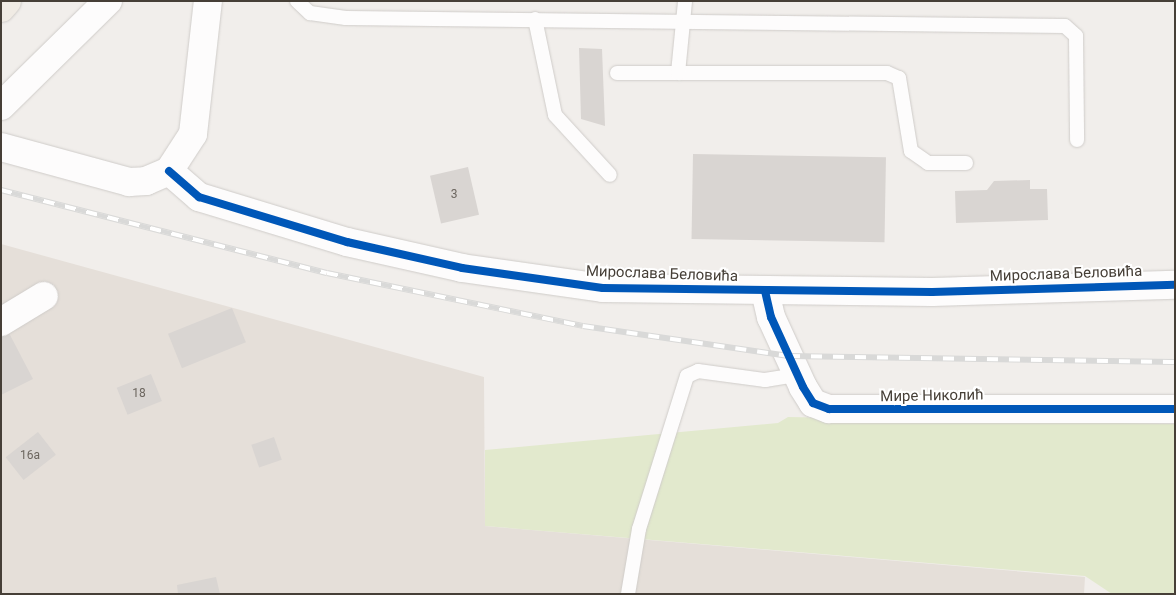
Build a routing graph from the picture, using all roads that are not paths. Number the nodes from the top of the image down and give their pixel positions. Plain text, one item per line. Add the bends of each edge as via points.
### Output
1 (7, 1) edge
2 (108, 1) edge
3 (208, 1) edge
4 (297, 1) edge
5 (685, 1) edge
6 (1, 8) edge
7 (535, 19) junction
8 (682, 20) junction
9 (618, 73) dead end
10 (678, 73) junction
11 (1, 106) edge
12 (1077, 140) dead end
13 (1, 146) edge
14 (966, 164) dead end
15 (170, 171) junction
16 (610, 175) dead end
17 (1175, 285) edge
18 (765, 291) junction
19 (44, 296) dead end
20 (1, 322) edge
21 (796, 375) junction
22 (1175, 410) edge
23 (628, 594) edge

1 - 6 main road
2 - 11 street
3 - 15 street via 193,134
4 - 7 lane via 310,13 346,18
5 - 8 lane
7 - 8 lane
7 - 16 lane via 554,115
8 - 10 lane
8 - 12 lane via 1065,26 1076,36
9 - 10 lane
10 - 14 lane via 887,73 899,78 911,151 928,163
13 - 15 street via 129,182 146,182
15 - 18 street, Мирослава Беловића via 199,197 348,242 462,268 603,288
17 - 18 street, Мирослава Беловића
18 - 21 street, Мире Николић via 768,308
19 - 20 street
21 - 22 street, Мире Николић via 813,403 829,409
21 - 23 lane via 765,380 698,371 687,376 639,529

